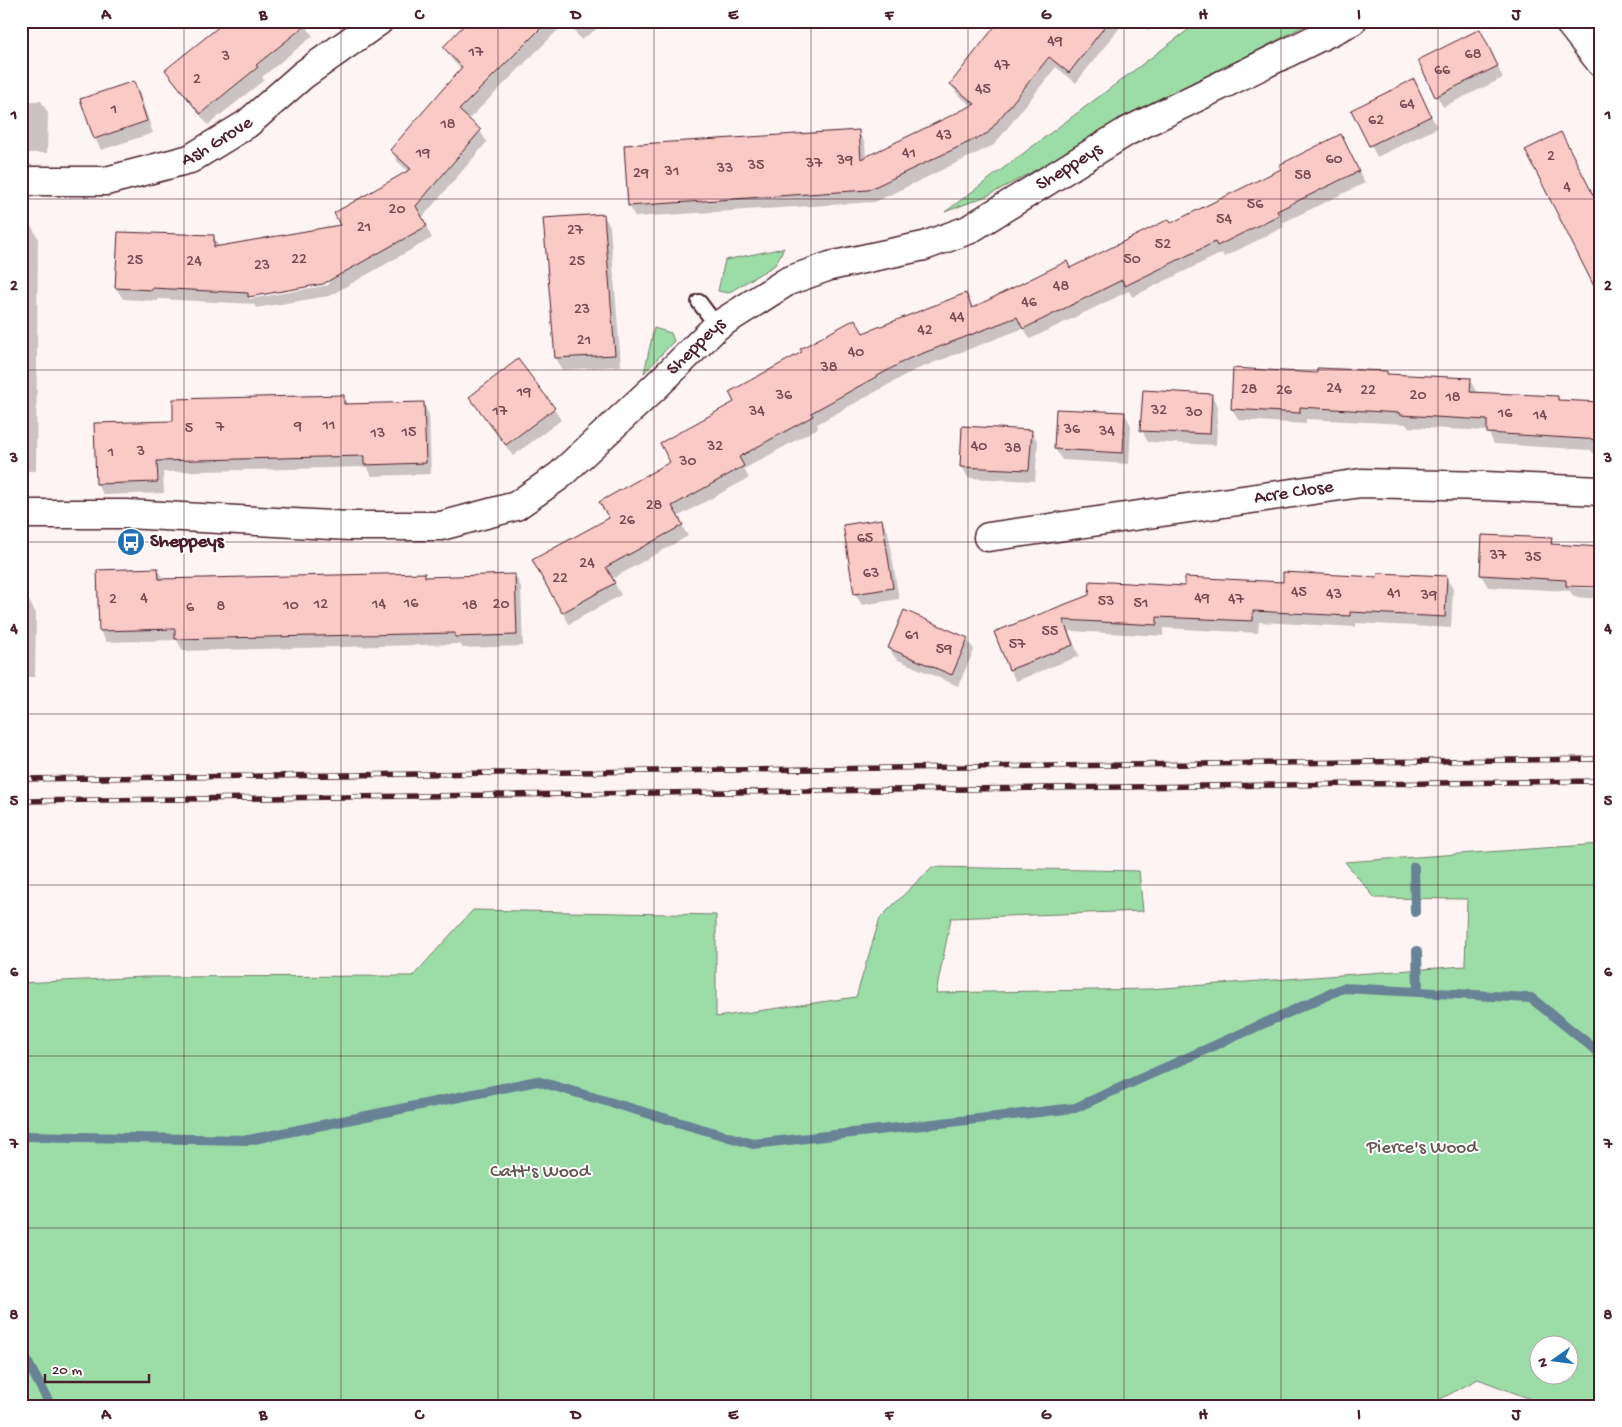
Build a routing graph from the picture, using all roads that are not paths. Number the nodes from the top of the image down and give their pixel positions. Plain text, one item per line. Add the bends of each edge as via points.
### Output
1 (379, 21) edge
2 (1352, 21) edge
3 (1568, 21) edge
4 (1601, 63) edge
5 (21, 181) edge
6 (699, 302) dead end
7 (717, 326) junction
8 (1601, 491) edge
9 (21, 514) edge
10 (988, 537) dead end

1 - 5 street, Ash Grove via 303,75 247,124 190,158 106,182
2 - 7 street, Sheppeys via 1126,132 968,230 924,246 830,266 788,281
3 - 4 street
6 - 7 lane
7 - 9 street, Sheppeys via 559,476 516,506 441,526 349,526 126,514
8 - 10 street, Acre Close via 1361,483

